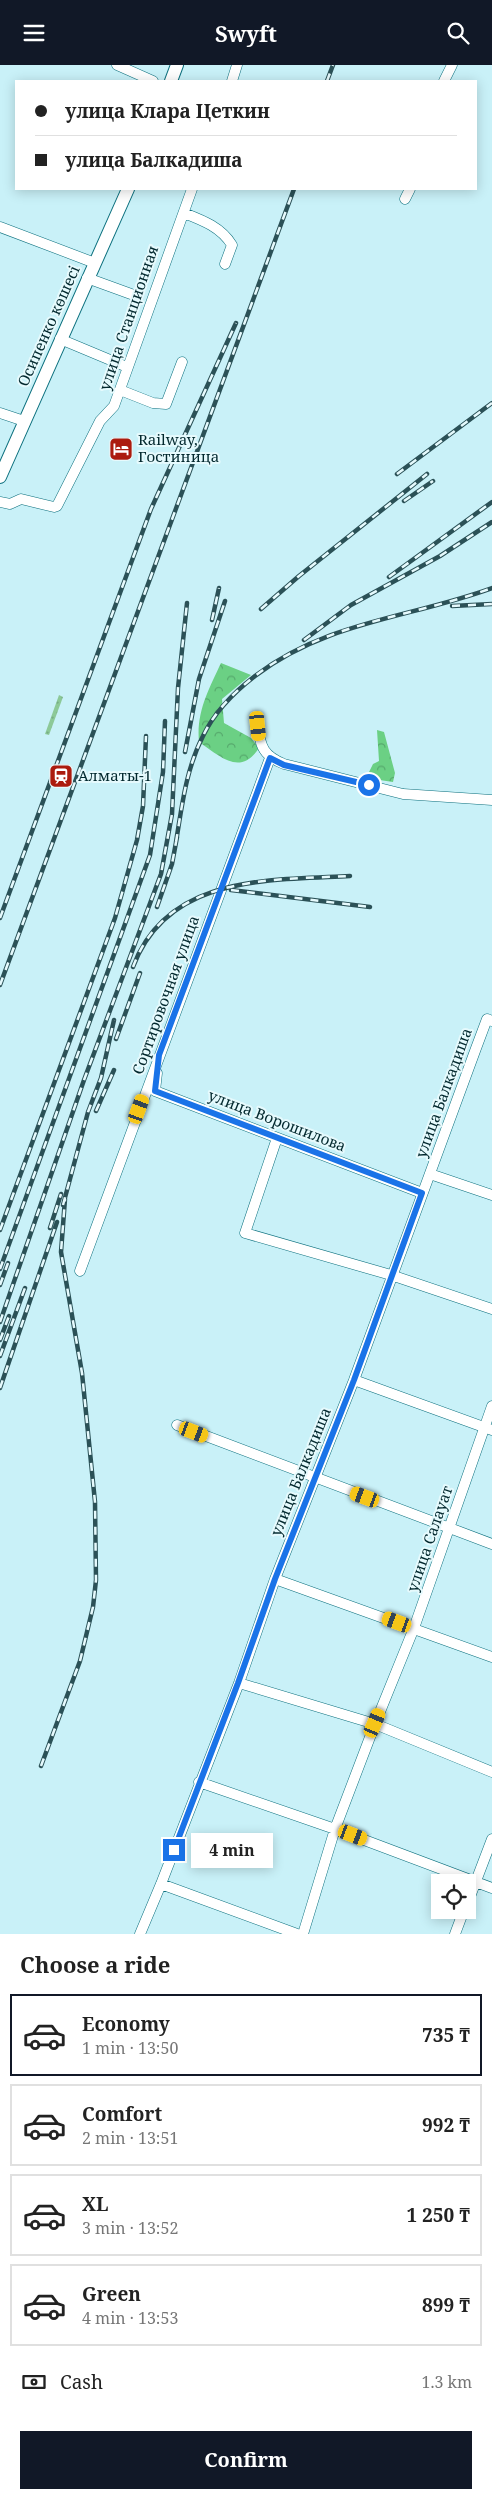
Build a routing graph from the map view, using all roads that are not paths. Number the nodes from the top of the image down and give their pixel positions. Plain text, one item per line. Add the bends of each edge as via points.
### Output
1 (117, 65) edge
2 (177, 65) edge
3 (237, 65) edge
4 (452, 65) edge
5 (151, 80) edge
6 (171, 80) edge
7 (232, 80) edge
8 (444, 80) edge
9 (128, 190) edge
10 (192, 190) edge
11 (410, 190) edge
12 (405, 199) dead end
13 (184, 213) junction
14 (0, 227) edge
15 (95, 263) junction
16 (225, 264) dead end
17 (87, 278) junction
18 (131, 294) dead end
19 (60, 339) junction
20 (182, 362) dead end
21 (127, 367) junction
22 (120, 390) junction
23 (0, 413) edge
24 (24, 421) junction
25 (0, 477) edge
26 (0, 502) edge
27 (258, 726) dead end
28 (270, 758) junction
29 (492, 800) edge
30 (490, 1020) edge
31 (159, 1055) junction
32 (277, 1138) junction
33 (430, 1173) junction
34 (422, 1193) junction
35 (492, 1195) edge
36 (80, 1271) dead end
37 (391, 1275) junction
38 (492, 1309) edge
39 (354, 1380) junction
40 (492, 1407) edge
41 (176, 1425) dead end
42 (488, 1429) edge
43 (314, 1478) junction
44 (449, 1529) junction
45 (492, 1544) edge
46 (275, 1579) junction
47 (414, 1629) junction
48 (492, 1657) edge
49 (238, 1683) junction
50 (375, 1723) junction
51 (492, 1772) edge
52 (199, 1783) junction
53 (335, 1829) junction
54 (492, 1839) edge
55 (454, 1874) edge
56 (476, 1879) edge
57 (476, 1882) edge
58 (161, 1884) junction
59 (492, 1888) edge
60 (461, 1919) edge
61 (140, 1934) edge
62 (297, 1934) edge
63 (303, 1934) edge
64 (455, 1934) edge

1 - 5 street
2 - 6 main road
3 - 7 street
4 - 8 street
9 - 15 main road, Осипенко көшесі
10 - 13 street, улица Станционная
11 - 12 street
13 - 16 street via 215,227 229,240 232,245
13 - 21 street, улица Станционная
14 - 15 street
15 - 17 main road, Осипенко көшесі
17 - 18 street
17 - 19 main road, Осипенко көшесі
19 - 21 street
19 - 24 main road, Осипенко көшесі
20 - 22 street via 166,404 153,403
21 - 22 street, улица Станционная
22 - 26 street, улица Станционная via 114,406 100,421 56,507 21,499 10,504
23 - 24 street
24 - 25 main road, Осипенко көшесі
27 - 28 street via 263,750
28 - 29 street via 284,765 403,794
28 - 31 street, Сортировочная улица
30 - 33 street, улица Балкадиша
31 - 32 street, улица Ворошилова via 155,1091
31 - 36 street, Сортировочная улица
32 - 34 street, улица Ворошилова
32 - 37 street via 245,1233
33 - 34 street, улица Балкадиша
33 - 35 street
34 - 37 street, улица Балкадиша
37 - 38 street
37 - 39 street, улица Балкадиша
39 - 42 street
39 - 43 street, улица Балкадиша
40 - 42 street, улица Салауат
41 - 43 street
42 - 44 street, улица Салауат
43 - 44 street
43 - 46 street, улица Балкадиша
44 - 45 street
44 - 47 street, улица Салауат
46 - 47 street
46 - 49 street, улица Балкадиша
47 - 48 street
47 - 50 street, улица Салауат
49 - 50 street
49 - 52 street, улица Балкадиша
50 - 51 street
50 - 53 street, улица Салауат
52 - 53 street
52 - 58 street, улица Балкадиша
53 - 55 street
53 - 63 street, улица Салауат
54 - 56 street
57 - 59 street
58 - 61 street, улица Балкадиша
58 - 62 street
60 - 64 street

